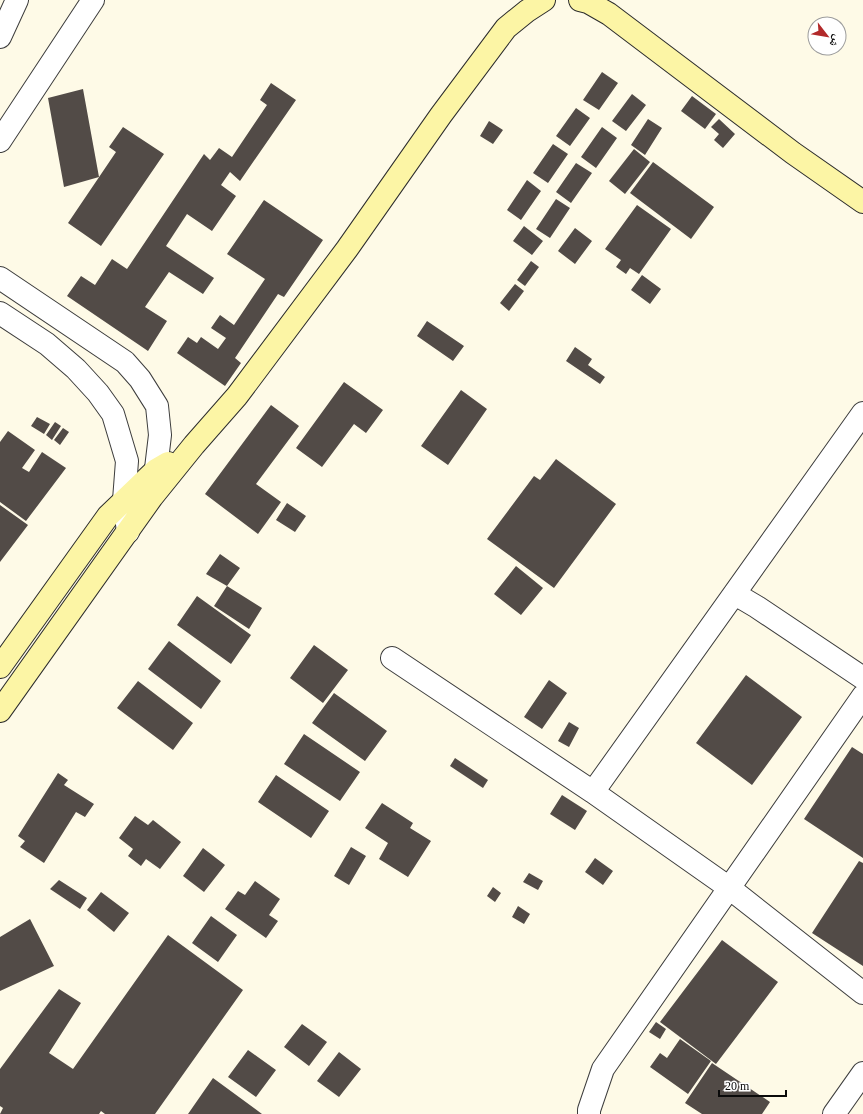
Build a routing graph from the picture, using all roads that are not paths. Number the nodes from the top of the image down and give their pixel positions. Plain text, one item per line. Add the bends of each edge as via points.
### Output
1 (17, 0) edge
2 (93, 0) edge
3 (544, 0) edge
4 (580, 0) edge
5 (0, 37) edge
6 (0, 141) edge
7 (863, 201) edge
8 (0, 278) edge
9 (0, 313) edge
10 (863, 413) edge
11 (194, 445) junction
12 (156, 470) junction
13 (152, 496) junction
14 (124, 500) junction
15 (128, 532) junction
16 (735, 594) junction
17 (49, 598) junction
18 (70, 612) junction
19 (392, 658) dead end
20 (0, 667) edge
21 (863, 678) edge
22 (859, 708) edge
23 (0, 711) edge
24 (593, 792) junction
25 (728, 887) junction
26 (863, 993) edge
27 (863, 1073) edge
28 (589, 1114) edge
29 (834, 1114) edge

1 - 5 street
2 - 6 street
3 - 11 street via 506,28 252,377
4 - 7 street via 608,14 787,149
8 - 12 street via 124,362 140,380 157,406 160,435
9 - 14 street via 47,344 76,369 113,414 127,461
10 - 16 street
11 - 12 street
11 - 13 street
12 - 13 street
12 - 14 street
13 - 15 street
14 - 15 street
14 - 17 street via 108,516
15 - 18 street
16 - 21 street
16 - 24 street
17 - 18 street
17 - 20 street
18 - 23 street
19 - 24 street
22 - 25 street
24 - 25 street
25 - 26 street
25 - 28 street via 603,1069
27 - 29 street

